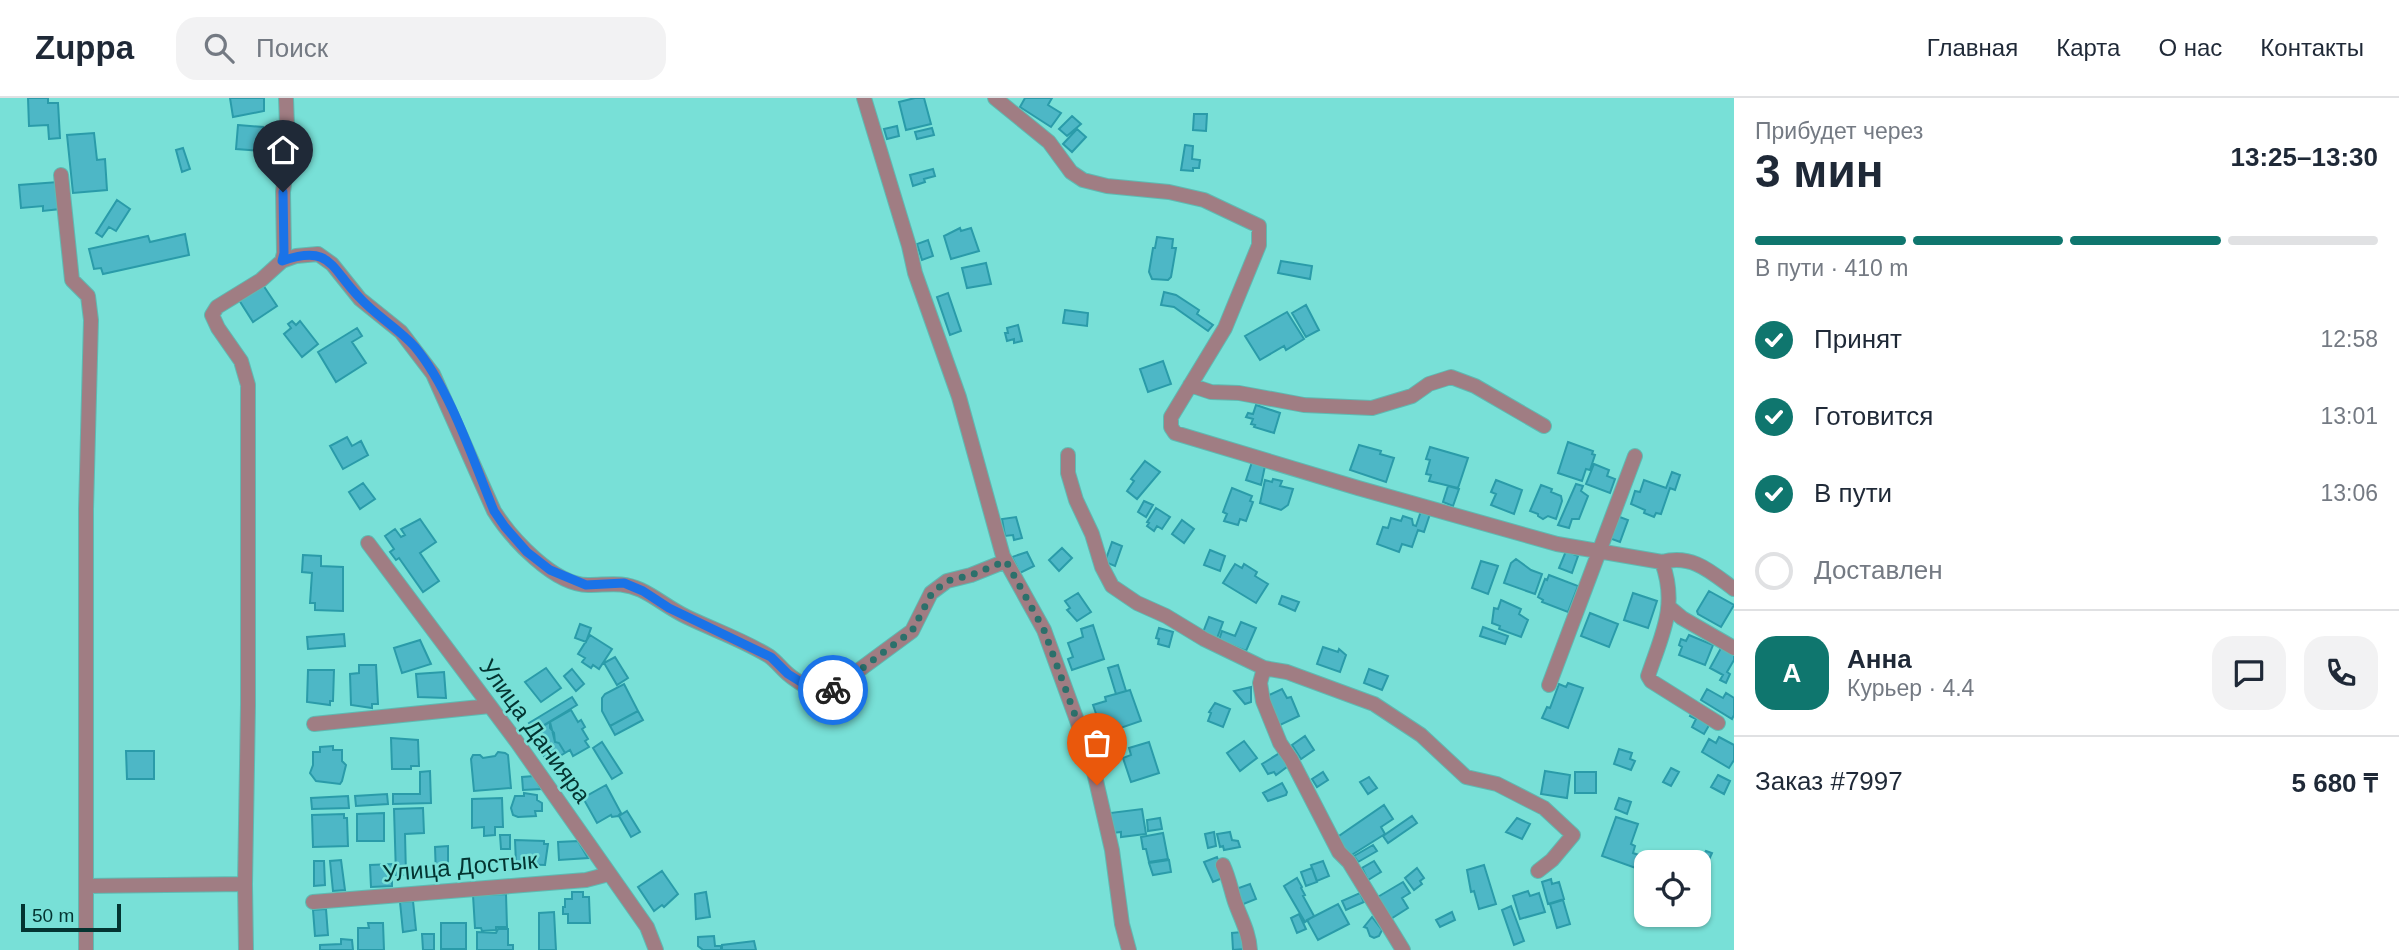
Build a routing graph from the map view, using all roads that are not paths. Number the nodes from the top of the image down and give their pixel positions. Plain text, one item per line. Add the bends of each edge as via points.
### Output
1 (286, 98) edge
2 (995, 98) edge
3 (868, 100) edge
4 (61, 175) dead end
5 (282, 261) junction
6 (1189, 385) junction
7 (1544, 426) dead end
8 (1068, 455) dead end
9 (1635, 456) dead end
10 (368, 543) dead end
11 (1599, 552) junction
12 (1006, 561) junction
13 (1662, 562) junction
14 (1734, 589) edge
15 (1670, 608) junction
16 (1734, 648) edge
17 (1264, 668) junction
18 (1549, 685) dead end
19 (490, 706) junction
20 (1718, 723) dead end
21 (314, 724) dead end
22 (1223, 865) dead end
23 (1538, 870) dead end
24 (609, 874) junction
25 (245, 884) junction
26 (86, 886) junction
27 (313, 902) dead end
28 (86, 950) edge
29 (246, 950) edge
30 (656, 950) edge
31 (1129, 950) edge
32 (1250, 950) edge
33 (1403, 950) edge

1 - 5 street
2 - 6 street via 1049,142 1071,172 1083,180 1204,200 1259,226 1259,244 1225,328
3 - 12 street via 915,273 959,397
4 - 26 street via 72,281 88,296 91,320
5 - 12 street via 318,254 417,350 448,403 494,511 527,552 550,570 579,583 624,583 643,591 771,657 820,694 912,631 932,593 947,581
5 - 25 street via 212,315 242,361 248,384
6 - 7 street via 1304,405 1372,408 1451,377
6 - 11 street via 1171,417 1175,433 1557,544
8 - 17 street via 1076,500 1112,586
9 - 11 street
10 - 19 street, Улица Данияра
11 - 13 street
11 - 18 street
12 - 31 street via 1044,630 1091,759
13 - 14 street via 1692,561
13 - 15 street via 1669,580
15 - 16 street
15 - 20 street via 1648,676
17 - 23 street via 1374,704 1421,735 1466,776 1497,784 1544,808 1573,835
17 - 33 street via 1260,683 1263,701 1280,743 1339,852
19 - 21 street
19 - 24 street, Улица Данияра
22 - 32 street via 1248,932
24 - 27 street, Улица Достык via 586,880
24 - 30 street, Улица Данияра via 647,927
25 - 26 street
25 - 29 street
26 - 28 street

